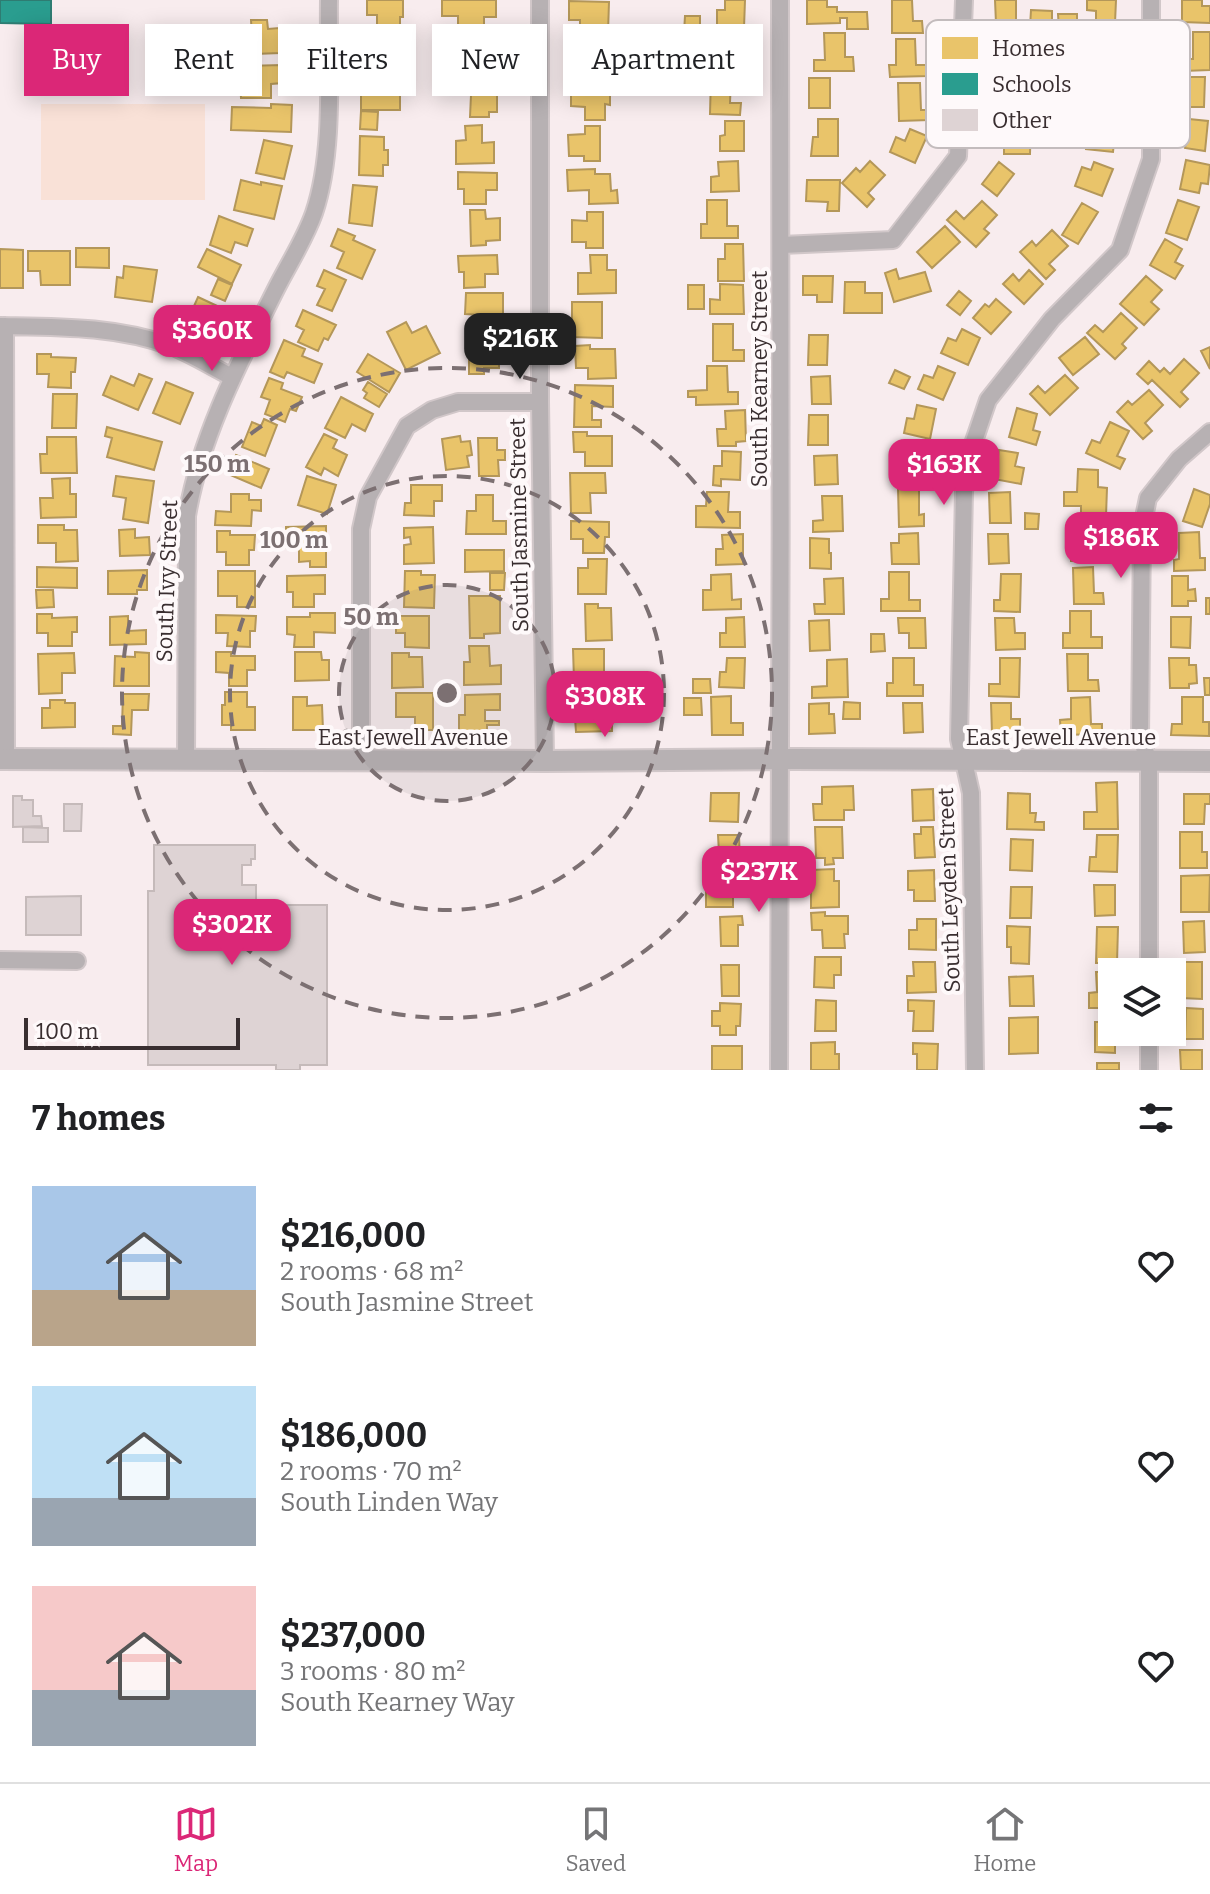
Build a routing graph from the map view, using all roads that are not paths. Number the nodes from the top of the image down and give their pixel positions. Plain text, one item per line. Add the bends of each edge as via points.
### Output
1 (329, 0) edge
2 (540, 0) edge
3 (780, 0) edge
4 (964, 0) edge
5 (963, 20) edge
6 (958, 148) edge
7 (1151, 148) edge
8 (782, 245) junction
9 (2, 326) edge
10 (232, 377) junction
11 (540, 402) junction
12 (1210, 432) edge
13 (3, 759) edge
14 (779, 759) junction
15 (186, 760) junction
16 (361, 760) junction
17 (964, 760) junction
18 (545, 761) junction
19 (1149, 761) junction
20 (1210, 761) edge
21 (1149, 958) edge
22 (0, 960) edge
23 (77, 961) dead end
24 (1149, 1046) edge
25 (779, 1070) edge
26 (975, 1070) edge
27 (1149, 1070) edge

1 - 10 street, South Ivy Street via 323,180 313,215
2 - 11 street, South Jasmine Street
3 - 8 street, South Kearney Street
4 - 5 street
6 - 8 street via 958,156 893,240
7 - 17 street, South Leyden Street via 1120,250 1052,319 988,400 973,444 964,491 959,739
8 - 14 street, South Kearney Street
9 - 10 street via 88,327 129,334 173,347
9 - 13 street
10 - 15 street, South Ivy Street via 192,483 187,516
11 - 16 street via 458,402 432,410 407,426 368,497 361,529
11 - 18 street, South Jasmine Street
12 - 19 street via 1179,459 1148,498 1142,527 1140,737
13 - 15 street, East Jewell Avenue
14 - 17 street, East Jewell Avenue
14 - 18 street, East Jewell Avenue
14 - 25 street, South Kearney Street
15 - 16 street, East Jewell Avenue
16 - 18 street, East Jewell Avenue
17 - 19 street, East Jewell Avenue
17 - 26 street, South Leyden Street via 971,793
19 - 20 street, East Jewell Avenue
19 - 21 street
22 - 23 street
24 - 27 street

